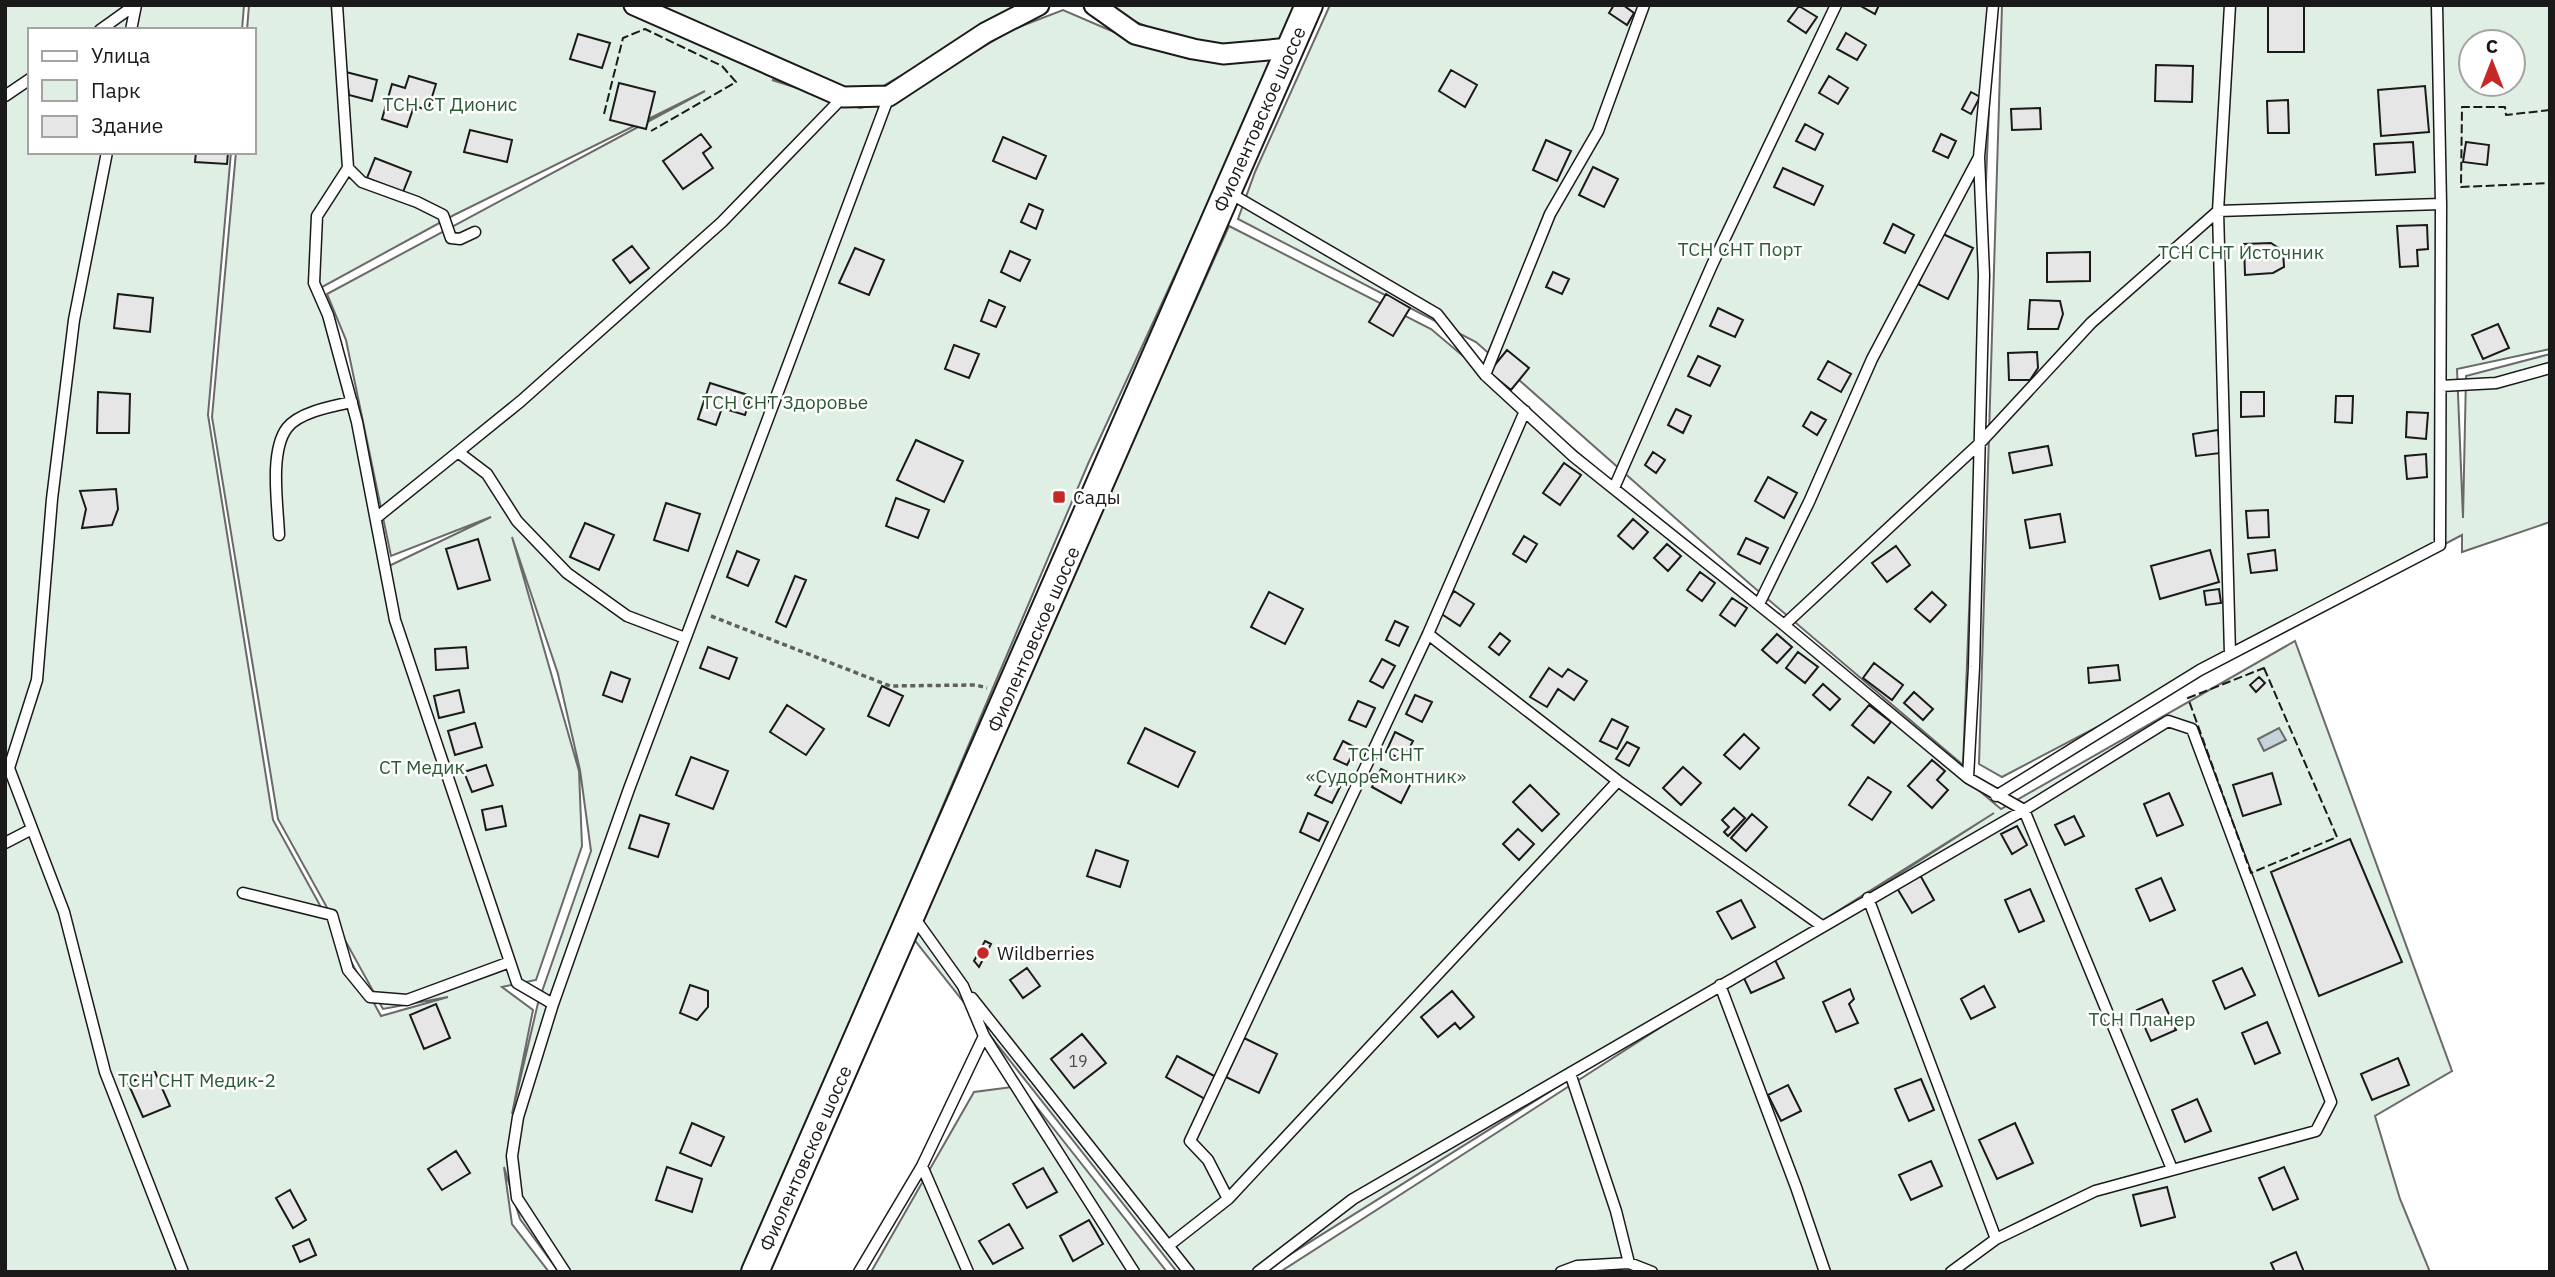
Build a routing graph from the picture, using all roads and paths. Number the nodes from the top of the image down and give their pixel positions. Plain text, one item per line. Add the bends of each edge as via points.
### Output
1 (135, 5) edge
2 (337, 5) edge
3 (634, 5) edge
4 (1039, 5) edge
5 (1094, 5) edge
6 (1309, 5) edge
7 (1644, 5) edge
8 (1836, 5) edge
9 (1993, 5) edge
10 (2230, 5) edge
11 (2437, 5) edge
12 (103, 28) edge
13 (131, 28) edge
14 (1290, 48) junction
15 (28, 80) edge
16 (5, 96) edge
17 (889, 96) junction
18 (843, 97) junction
19 (107, 154) edge
20 (1979, 157) junction
21 (348, 168) junction
22 (1227, 191) junction
23 (2441, 204) junction
24 (2218, 211) junction
25 (475, 232) dead end
26 (2550, 368) edge
27 (1485, 375) junction
28 (2441, 386) junction
29 (352, 402) junction
30 (1525, 411) junction
31 (1980, 443) junction
32 (458, 452) junction
33 (1614, 488) junction
34 (376, 518) junction
35 (279, 535) dead end
36 (1759, 604) junction
37 (696, 611) junction
38 (1784, 625) junction
39 (1428, 634) junction
40 (685, 638) junction
41 (2230, 654) junction
42 (1009, 693) junction
43 (7, 763) edge
44 (1968, 778) junction
45 (1618, 781) junction
46 (1996, 796) junction
47 (2024, 810) junction
48 (32, 829) junction
49 (5, 843) edge
50 (243, 893) dead end
51 (1868, 898) junction
52 (912, 916) junction
53 (1822, 926) junction
54 (510, 962) junction
55 (1720, 985) junction
56 (963, 986) junction
57 (553, 1004) junction
58 (984, 1036) junction
59 (1570, 1073) junction
60 (922, 1166) junction
61 (2172, 1169) junction
62 (1228, 1199) junction
63 (1996, 1238) junction
64 (1168, 1246) junction
65 (1629, 1263) junction
66 (183, 1272) edge
67 (565, 1272) edge
68 (755, 1272) edge
69 (859, 1272) edge
70 (968, 1272) edge
71 (1134, 1272) edge
72 (1189, 1272) edge
73 (1258, 1272) edge
74 (1561, 1272) edge
75 (1651, 1272) edge
76 (1825, 1272) edge
77 (1951, 1272) edge

1 - 12 lane
1 - 13 lane
2 - 21 lane
3 - 18 street
4 - 17 street via 985,33
5 - 14 street via 1135,34 1192,49 1223,54
6 - 14 main road, Фиолентовское шоссе
7 - 27 lane via 1598,131 1550,214
8 - 33 lane via 1712,265
9 - 20 lane
10 - 24 lane
11 - 23 lane
14 - 22 main road, Фиолентовское шоссе
15 - 16 lane
17 - 18 street
17 - 37 lane
18 - 32 lane via 722,222
19 - 43 lane via 74,320 52,499 37,680
20 - 31 lane via 1984,275
20 - 36 lane via 1872,359
21 - 25 lane via 362,183 443,215 451,238 460,240
21 - 29 lane via 317,216 314,283 328,315
22 - 27 lane via 1437,313
22 - 42 main road, Фиолентовское шоссе
23 - 24 lane
23 - 28 lane
24 - 31 lane via 2091,323
24 - 41 lane
26 - 28 lane via 2496,383
27 - 30 lane
28 - 41 lane via 2440,545
29 - 34 lane
29 - 35 lane via 316,410 287,427 276,456
30 - 33 lane
30 - 39 lane
31 - 38 lane
31 - 44 lane
32 - 34 lane
32 - 40 lane via 487,474 517,521 567,573 627,616
33 - 36 lane
34 - 54 lane via 395,620
36 - 38 lane
37 - 40 lane
37 - 42 path via 890,686 976,685
38 - 44 lane
39 - 45 lane
39 - 62 lane via 1191,1141 1208,1160
40 - 57 lane
41 - 46 lane
42 - 52 main road, Фиолентовское шоссе
43 - 48 lane
44 - 46 lane
45 - 53 lane
45 - 62 lane
46 - 47 lane
47 - 51 lane
47 - 61 lane
47 - 61 lane via 2168,721 2192,729 2331,1102 2316,1131
48 - 49 lane
48 - 66 lane via 64,912 105,1072
50 - 54 lane via 332,915 348,970 370,997 407,1000
51 - 53 lane
51 - 63 lane
52 - 56 lane
52 - 68 main road, Фиолентовское шоссе
53 - 55 lane
54 - 57 lane via 517,983
55 - 59 lane
55 - 76 lane
56 - 58 lane
56 - 64 lane
57 - 67 lane via 518,1117 512,1156 517,1198
58 - 60 lane
58 - 71 lane
59 - 65 lane
59 - 73 lane via 1353,1199
60 - 69 lane
60 - 70 lane
61 - 63 lane via 2095,1191
62 - 64 lane
63 - 77 lane
64 - 72 lane
65 - 74 lane via 1577,1266
65 - 75 lane

